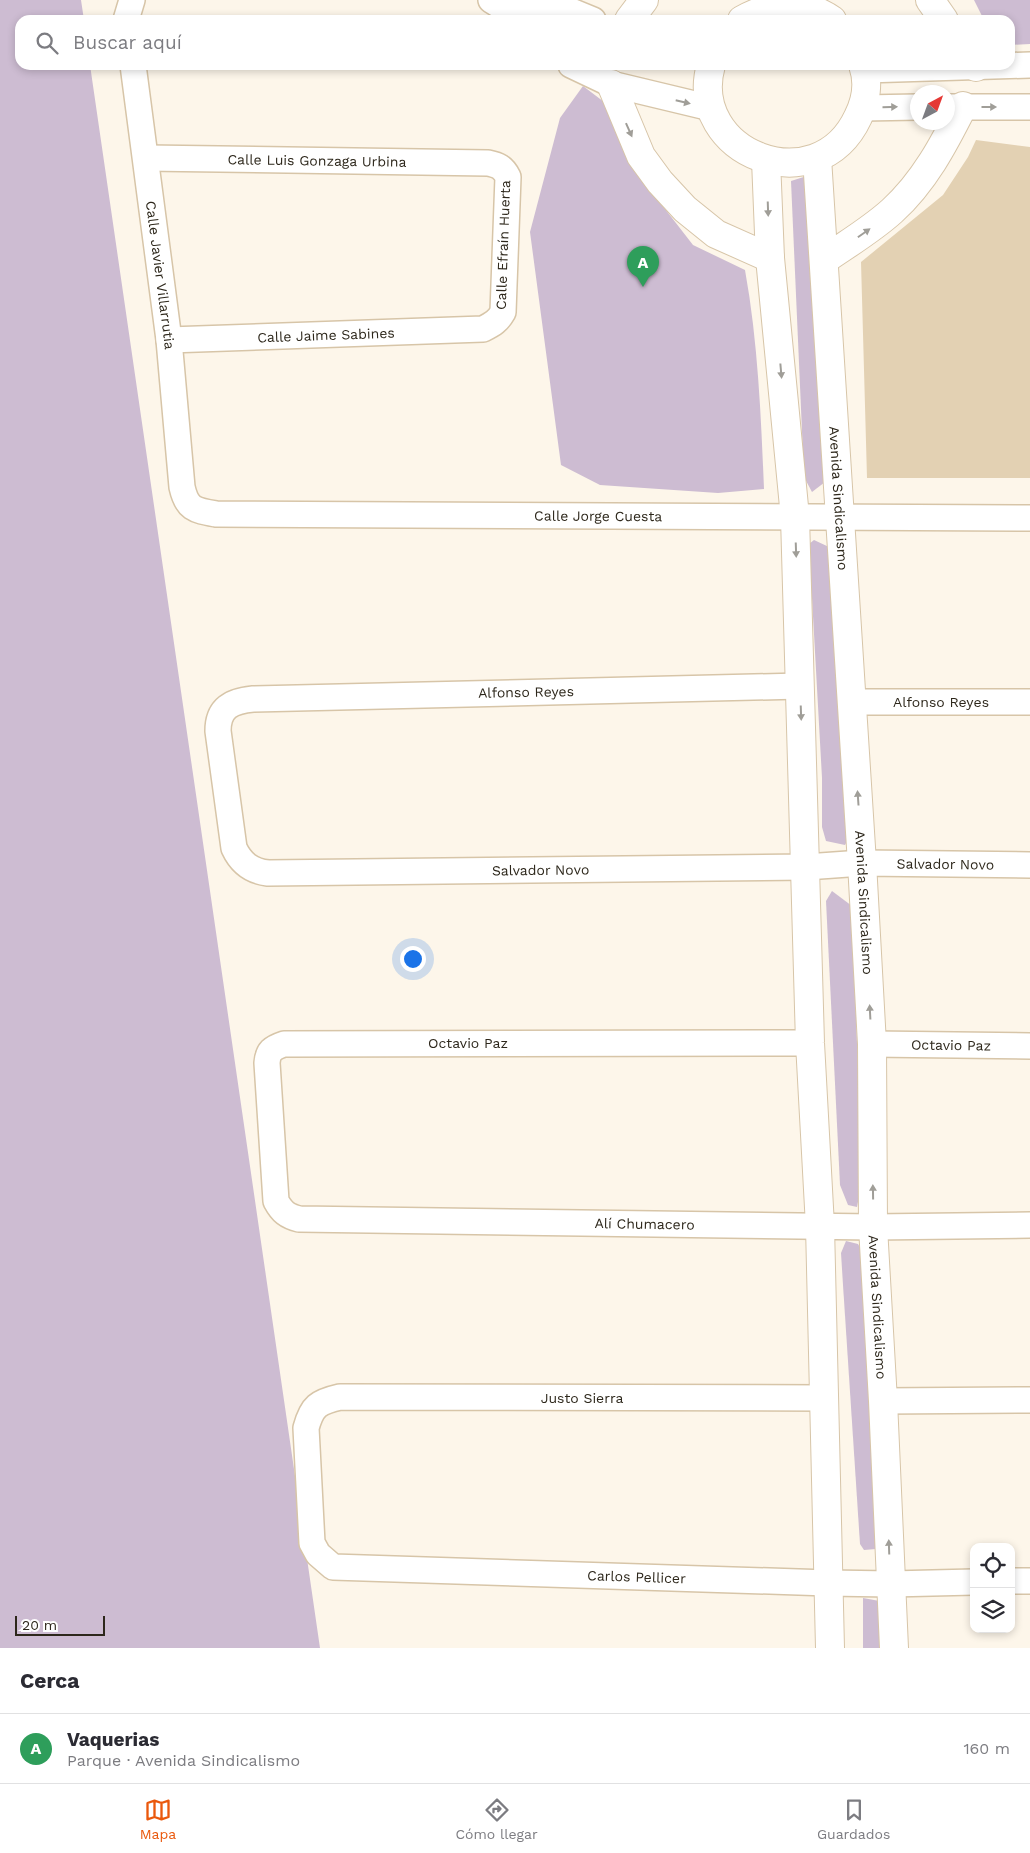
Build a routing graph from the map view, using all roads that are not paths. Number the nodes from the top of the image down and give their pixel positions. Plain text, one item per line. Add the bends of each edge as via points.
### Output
1 (132, 0) edge
2 (491, 0) edge
3 (644, 0) edge
4 (930, 0) edge
5 (752, 10) edge
6 (818, 10) edge
7 (128, 15) edge
8 (512, 15) edge
9 (521, 15) edge
10 (581, 15) edge
11 (634, 15) edge
12 (940, 15) edge
13 (1030, 64) edge
14 (1015, 65) edge
15 (134, 70) edge
16 (582, 70) edge
17 (710, 70) edge
18 (864, 70) edge
19 (611, 84) junction
20 (955, 106) edge
21 (910, 107) edge
22 (1030, 107) edge
23 (711, 108) junction
24 (863, 108) junction
25 (946, 130) edge
26 (146, 158) junction
27 (817, 158) junction
28 (766, 160) junction
29 (488, 163) joint
30 (770, 258) junction
31 (824, 260) junction
32 (483, 329) joint
33 (169, 340) junction
34 (182, 487) joint
35 (795, 517) junction
36 (840, 518) junction
37 (1030, 518) edge
38 (800, 686) junction
39 (253, 699) joint
40 (852, 702) junction
41 (1030, 702) edge
42 (862, 863) junction
43 (1030, 865) edge
44 (806, 867) junction
45 (810, 1043) junction
46 (872, 1044) junction
47 (1030, 1046) edge
48 (275, 1192) joint
49 (1030, 1225) edge
50 (820, 1226) junction
51 (873, 1227) junction
52 (825, 1398) junction
53 (1030, 1400) edge
54 (883, 1401) junction
55 (312, 1543) joint
56 (1015, 1581) edge
57 (1030, 1581) edge
58 (970, 1582) edge
59 (828, 1583) junction
60 (890, 1584) junction
61 (830, 1648) edge
62 (894, 1648) edge

1 - 7 street
2 - 8 street
3 - 11 street
4 - 12 street
5 - 6 street via 793,6
9 - 10 street via 554,4
13 - 14 street
15 - 26 street, Calle Javier Villarrutia
16 - 19 street
17 - 23 street
18 - 24 street
19 -> 23 street
19 -> 30 street via 641,156 660,182 685,209 716,234
20 -> 22 street
24 -> 21 street
23 - 28 street via 730,139 747,152
24 - 27 street via 853,129 837,146
31 -> 25 street via 894,210 920,181 938,154
26 - 29 street, Calle Luis Gonzaga Urbina
26 - 33 street, Calle Javier Villarrutia
27 - 28 street via 783,163
27 - 31 street, Avenida Sindicalismo
28 -> 30 street
29 - 32 street, Calle Efraín Huerta via 498,165 508,177 503,312 494,324
30 -> 35 street
31 - 36 street, Avenida Sindicalismo
32 - 33 street, Calle Jaime Sabines
33 - 34 street, Calle Javier Villarrutia
34 - 35 street, Calle Jorge Cuesta via 191,507 216,514
35 - 36 street, Calle Jorge Cuesta
35 -> 38 street
36 - 37 street, Calle Jorge Cuesta
36 - 40 street, Avenida Sindicalismo
38 - 39 street, Alfonso Reyes
38 -> 44 street
39 - 44 street, Salvador Novo via 239,700 228,706 218,722 218,731 234,848 238,858 258,872
40 - 41 street, Alfonso Reyes
42 -> 40 street, Avenida Sindicalismo
42 - 43 street, Salvador Novo
42 - 44 street, Salvador Novo
46 -> 42 street, Avenida Sindicalismo
44 - 45 street
45 - 48 street, Octavio Paz via 284,1044 268,1053 267,1063
45 - 50 street
46 - 47 street, Octavio Paz
51 -> 46 street, Avenida Sindicalismo
48 - 50 street, Alí Chumacero via 281,1210 299,1219
49 - 51 street, Alí Chumacero
50 - 51 street, Alí Chumacero
50 - 52 street
51 - 54 street, Avenida Sindicalismo
52 - 55 street, Justo Sierra via 340,1397 317,1405 306,1428
52 - 59 street
53 - 54 street
60 -> 54 street, Avenida Sindicalismo
55 - 59 street, Carlos Pellicer via 318,1554 333,1567
56 - 57 street
58 - 60 street, Carlos Pellicer
59 - 60 street, Carlos Pellicer
59 - 61 street
60 - 62 street, Avenida Sindicalismo

